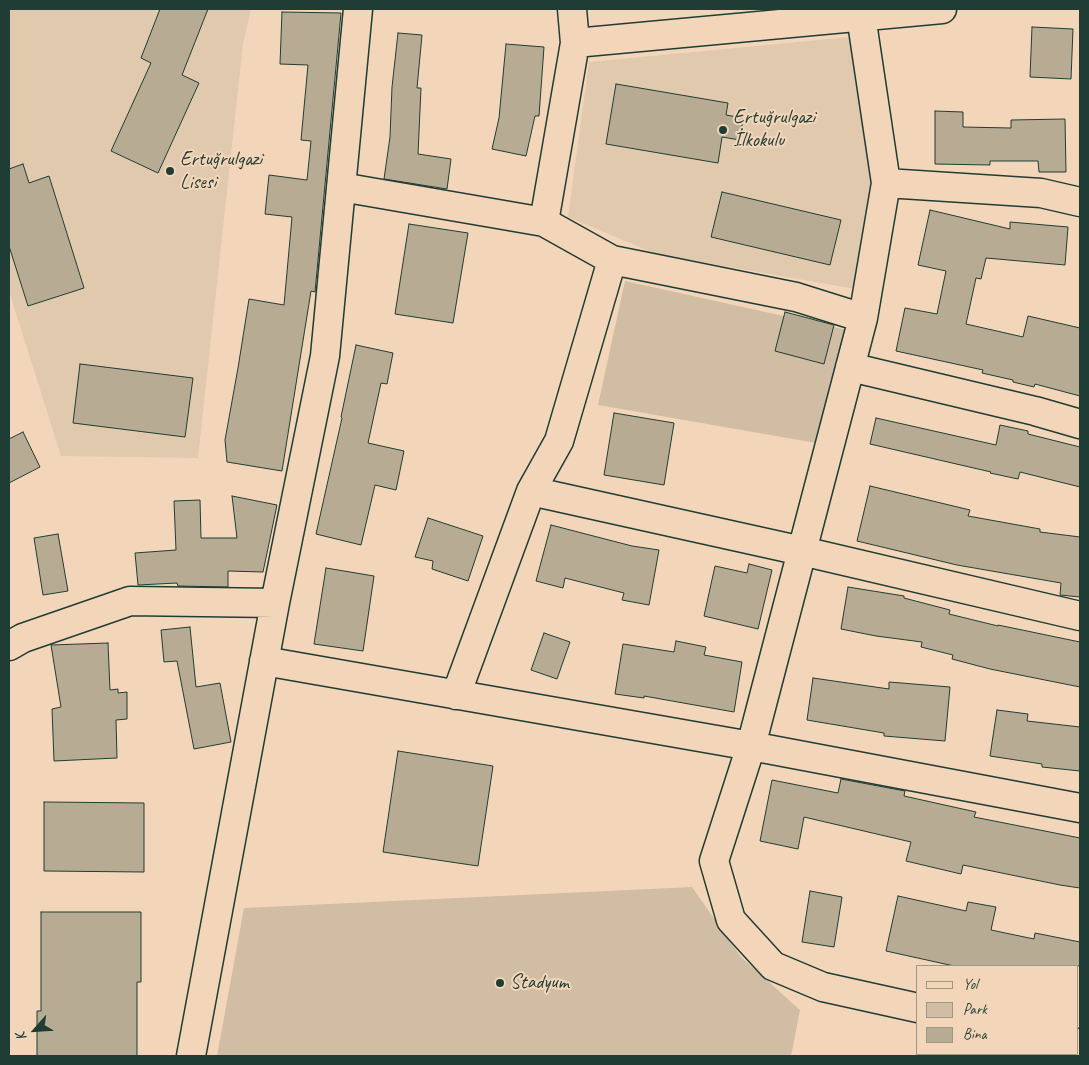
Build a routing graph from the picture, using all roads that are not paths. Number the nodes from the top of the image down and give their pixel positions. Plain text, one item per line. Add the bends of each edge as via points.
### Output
1 (358, 9) edge
2 (572, 9) edge
3 (942, 9) edge
4 (861, 12) edge
5 (575, 43) junction
6 (886, 183) junction
7 (341, 188) junction
8 (1080, 202) edge
9 (544, 222) junction
10 (612, 260) junction
11 (863, 318) junction
12 (850, 367) junction
13 (1080, 424) edge
14 (531, 491) junction
15 (802, 551) junction
16 (275, 603) junction
17 (1080, 616) edge
18 (9, 646) edge
19 (264, 661) junction
20 (456, 695) junction
21 (751, 746) junction
22 (1080, 808) edge
23 (916, 1008) edge
24 (191, 1056) edge

1 - 7 street
2 - 5 street
3 - 4 street
4 - 5 street
4 - 6 street
5 - 9 street
6 - 8 street via 1041,193
6 - 11 street
7 - 9 street
7 - 16 street via 325,356
9 - 10 street
10 - 11 street via 796,297
10 - 14 street via 559,441
11 - 12 street
12 - 13 street
12 - 15 street
14 - 15 street
14 - 20 street
15 - 17 street
15 - 21 street
16 - 18 street via 130,601 23,638
16 - 19 street
19 - 20 street
19 - 24 street
20 - 21 street
21 - 22 street
21 - 23 street via 714,861 731,920 773,966 823,987

